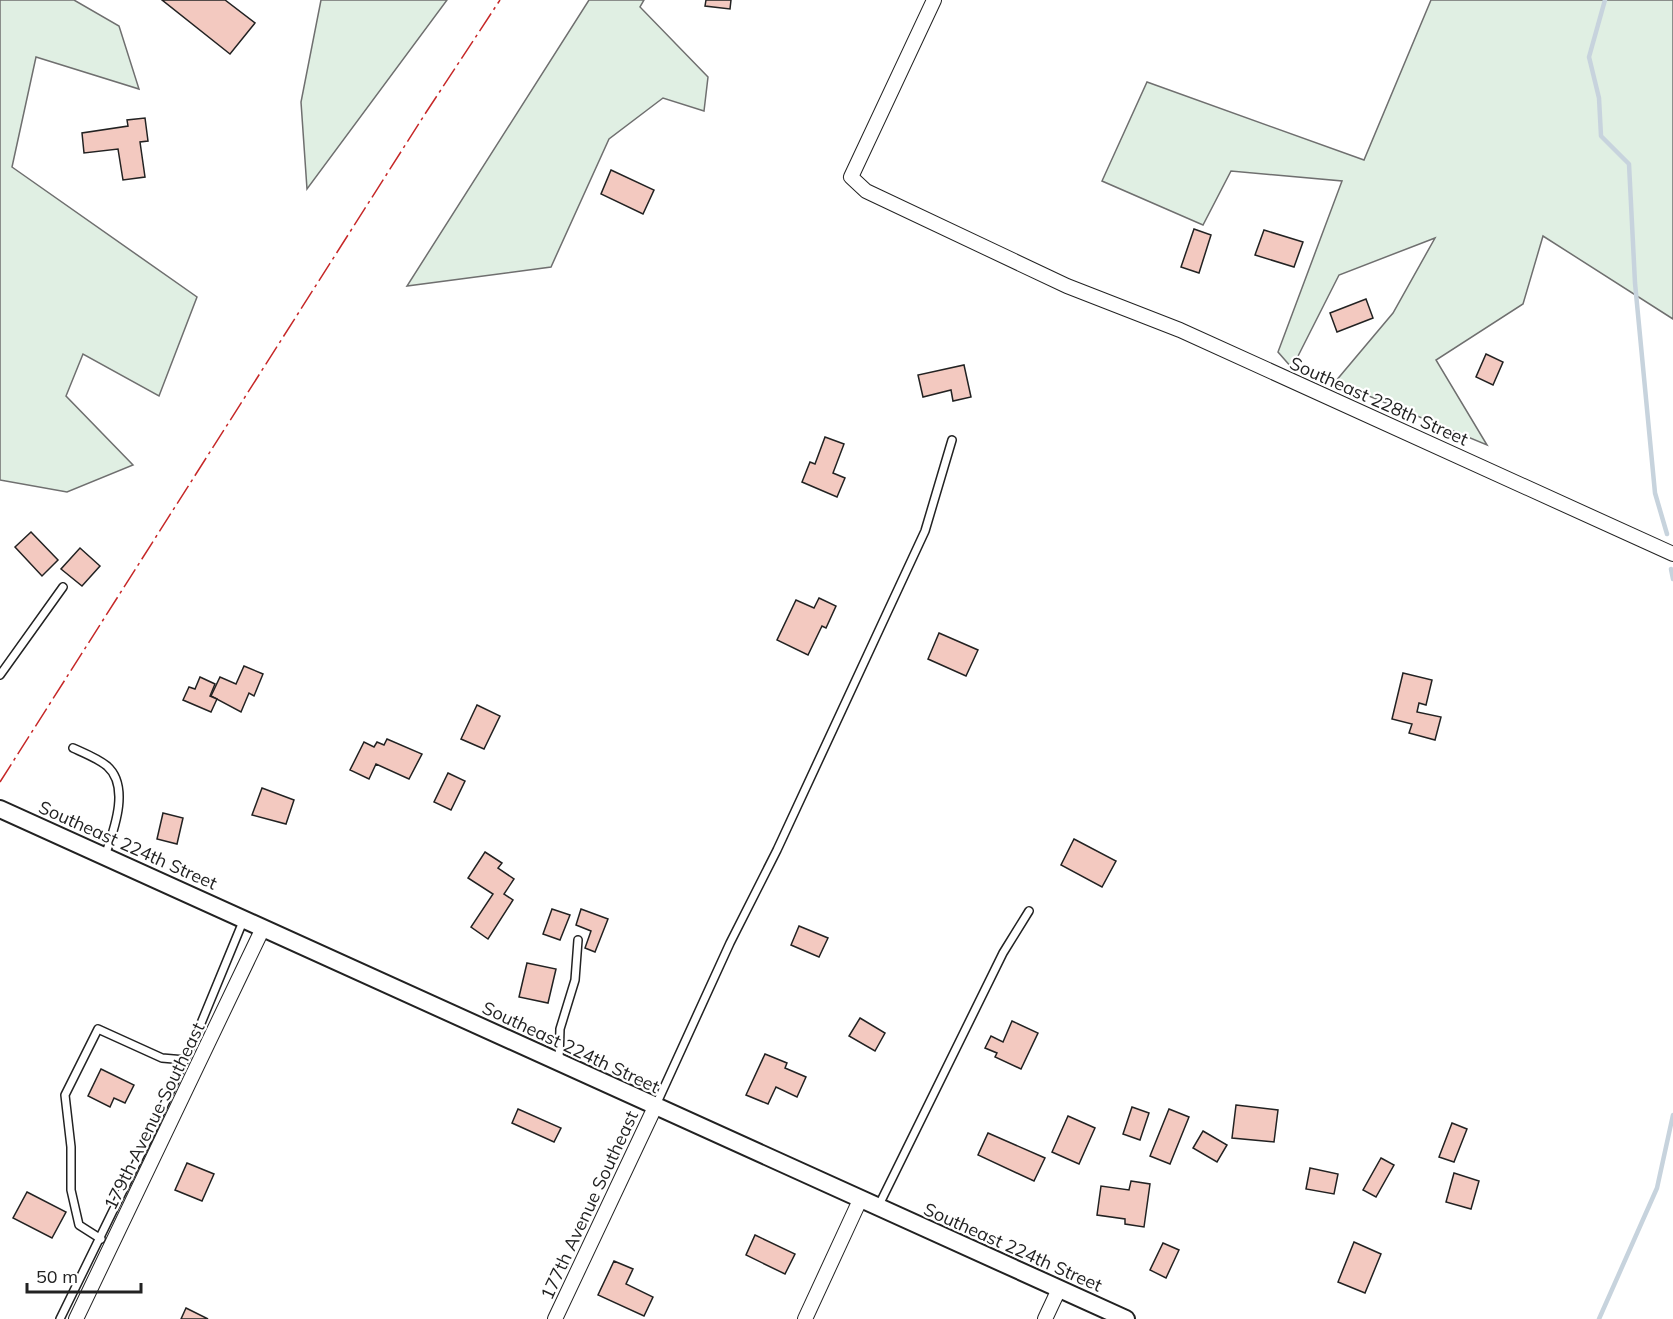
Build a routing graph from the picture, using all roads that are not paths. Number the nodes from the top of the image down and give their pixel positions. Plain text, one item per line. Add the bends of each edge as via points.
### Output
1 (934, 0) edge
2 (952, 440) dead end
3 (1673, 554) edge
4 (63, 587) dead end
5 (0, 675) edge
6 (73, 748) dead end
7 (0, 809) edge
8 (105, 856) junction
9 (1029, 911) dead end
10 (244, 919) junction
11 (263, 928) junction
12 (578, 940) dead end
13 (185, 1060) junction
14 (559, 1063) junction
15 (656, 1107) junction
16 (860, 1200) junction
17 (878, 1208) junction
18 (101, 1239) junction
19 (1059, 1289) junction
20 (60, 1319) edge
21 (76, 1319) edge
22 (555, 1319) edge
23 (805, 1319) edge
24 (1045, 1319) edge
25 (1126, 1319) edge

1 - 3 street, Southeast 228th Street via 851,177 866,191 1067,286 1180,330
2 - 15 lane via 925,531
4 - 5 lane
6 - 8 lane via 108,767 117,782 116,822
7 - 8 street, Southeast 224th Street
8 - 10 street, Southeast 224th Street
9 - 17 lane via 1003,953
10 - 11 street, Southeast 224th Street
10 - 13 lane
11 - 14 street, Southeast 224th Street
11 - 21 street, 179th Avenue Southeast
12 - 14 lane via 575,980 560,1029
13 - 18 lane
13 - 18 lane via 162,1058 98,1029 65,1095 71,1190 79,1225
14 - 15 street, Southeast 224th Street
15 - 16 street, Southeast 224th Street
15 - 22 street, 177th Avenue Southeast
16 - 17 street, Southeast 224th Street
16 - 23 street
17 - 19 street, Southeast 224th Street
18 - 20 lane
19 - 24 street
19 - 25 street, Southeast 224th Street

